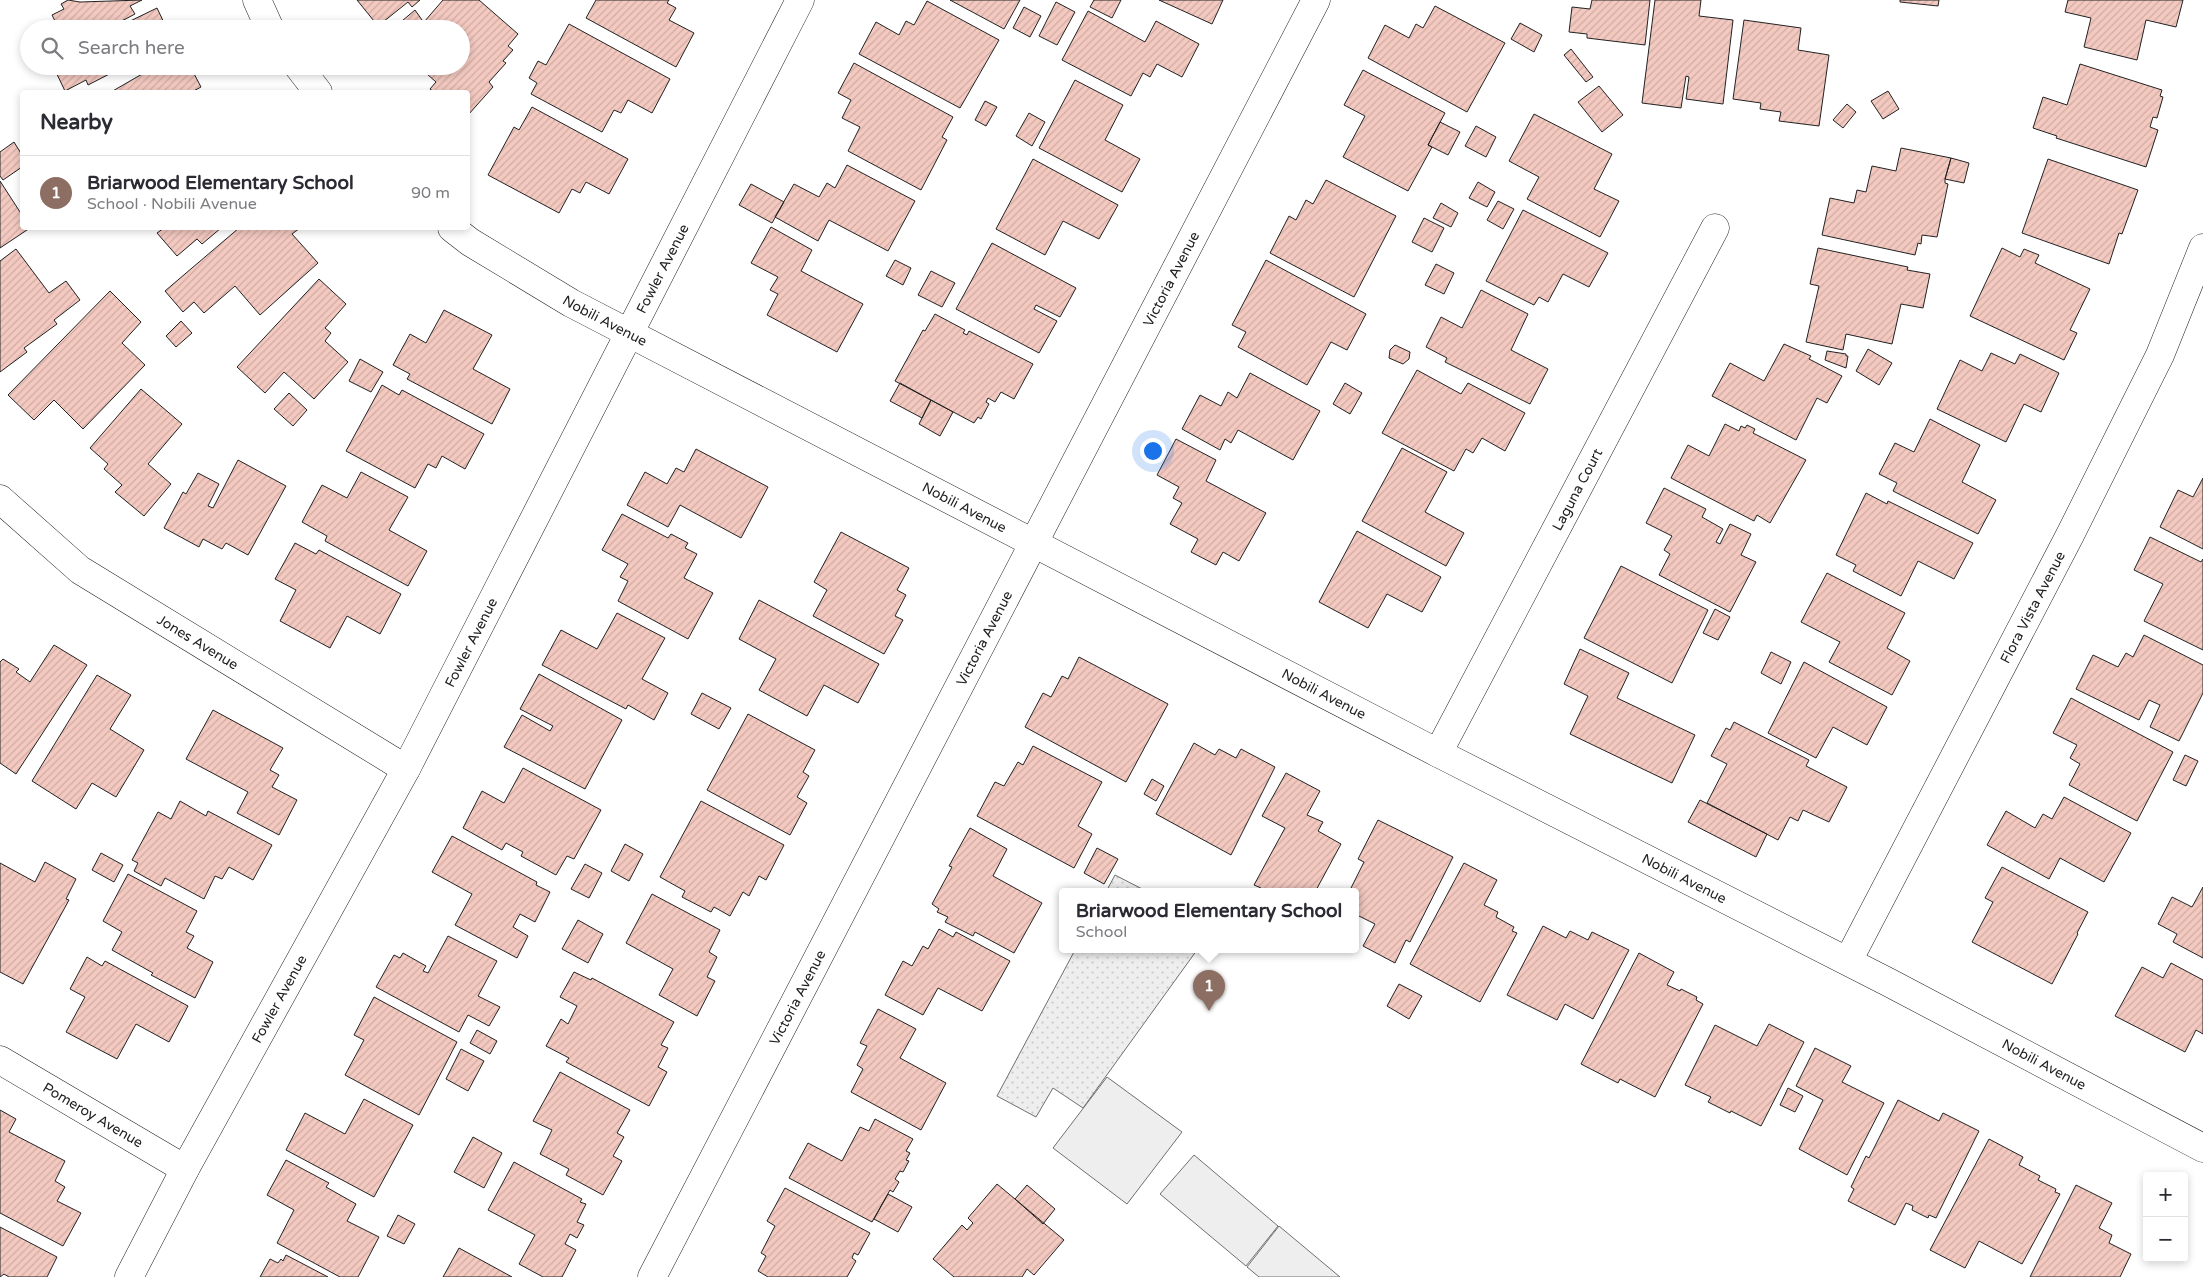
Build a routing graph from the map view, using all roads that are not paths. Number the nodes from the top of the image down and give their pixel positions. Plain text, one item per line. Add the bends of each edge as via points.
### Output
1 (258, 0) edge
2 (800, 0) edge
3 (1316, 0) edge
4 (266, 20) edge
5 (305, 75) edge
6 (316, 90) edge
7 (1715, 228) dead end
8 (455, 230) edge
9 (2203, 248) edge
10 (630, 332) junction
11 (0, 500) edge
12 (1034, 541) junction
13 (1438, 753) junction
14 (406, 769) junction
15 (1848, 961) junction
16 (0, 1060) edge
17 (2203, 1148) edge
18 (184, 1169) junction
19 (129, 1277) edge
20 (652, 1277) edge

1 - 4 street
2 - 10 street, Fowler Avenue
3 - 12 street, Victoria Avenue
5 - 6 street
7 - 13 street, Laguna Court
8 - 10 street, Nobili Avenue via 571,302
9 - 15 street, Flora Vista Avenue via 2160,355
10 - 12 street, Nobili Avenue
10 - 14 street, Fowler Avenue
11 - 14 street, Jones Avenue via 80,570
12 - 13 street, Nobili Avenue
12 - 20 street, Victoria Avenue
13 - 15 street, Nobili Avenue
14 - 18 street, Fowler Avenue
15 - 17 street, Nobili Avenue
16 - 18 street, Pomeroy Avenue
18 - 19 street, Fowler Avenue

